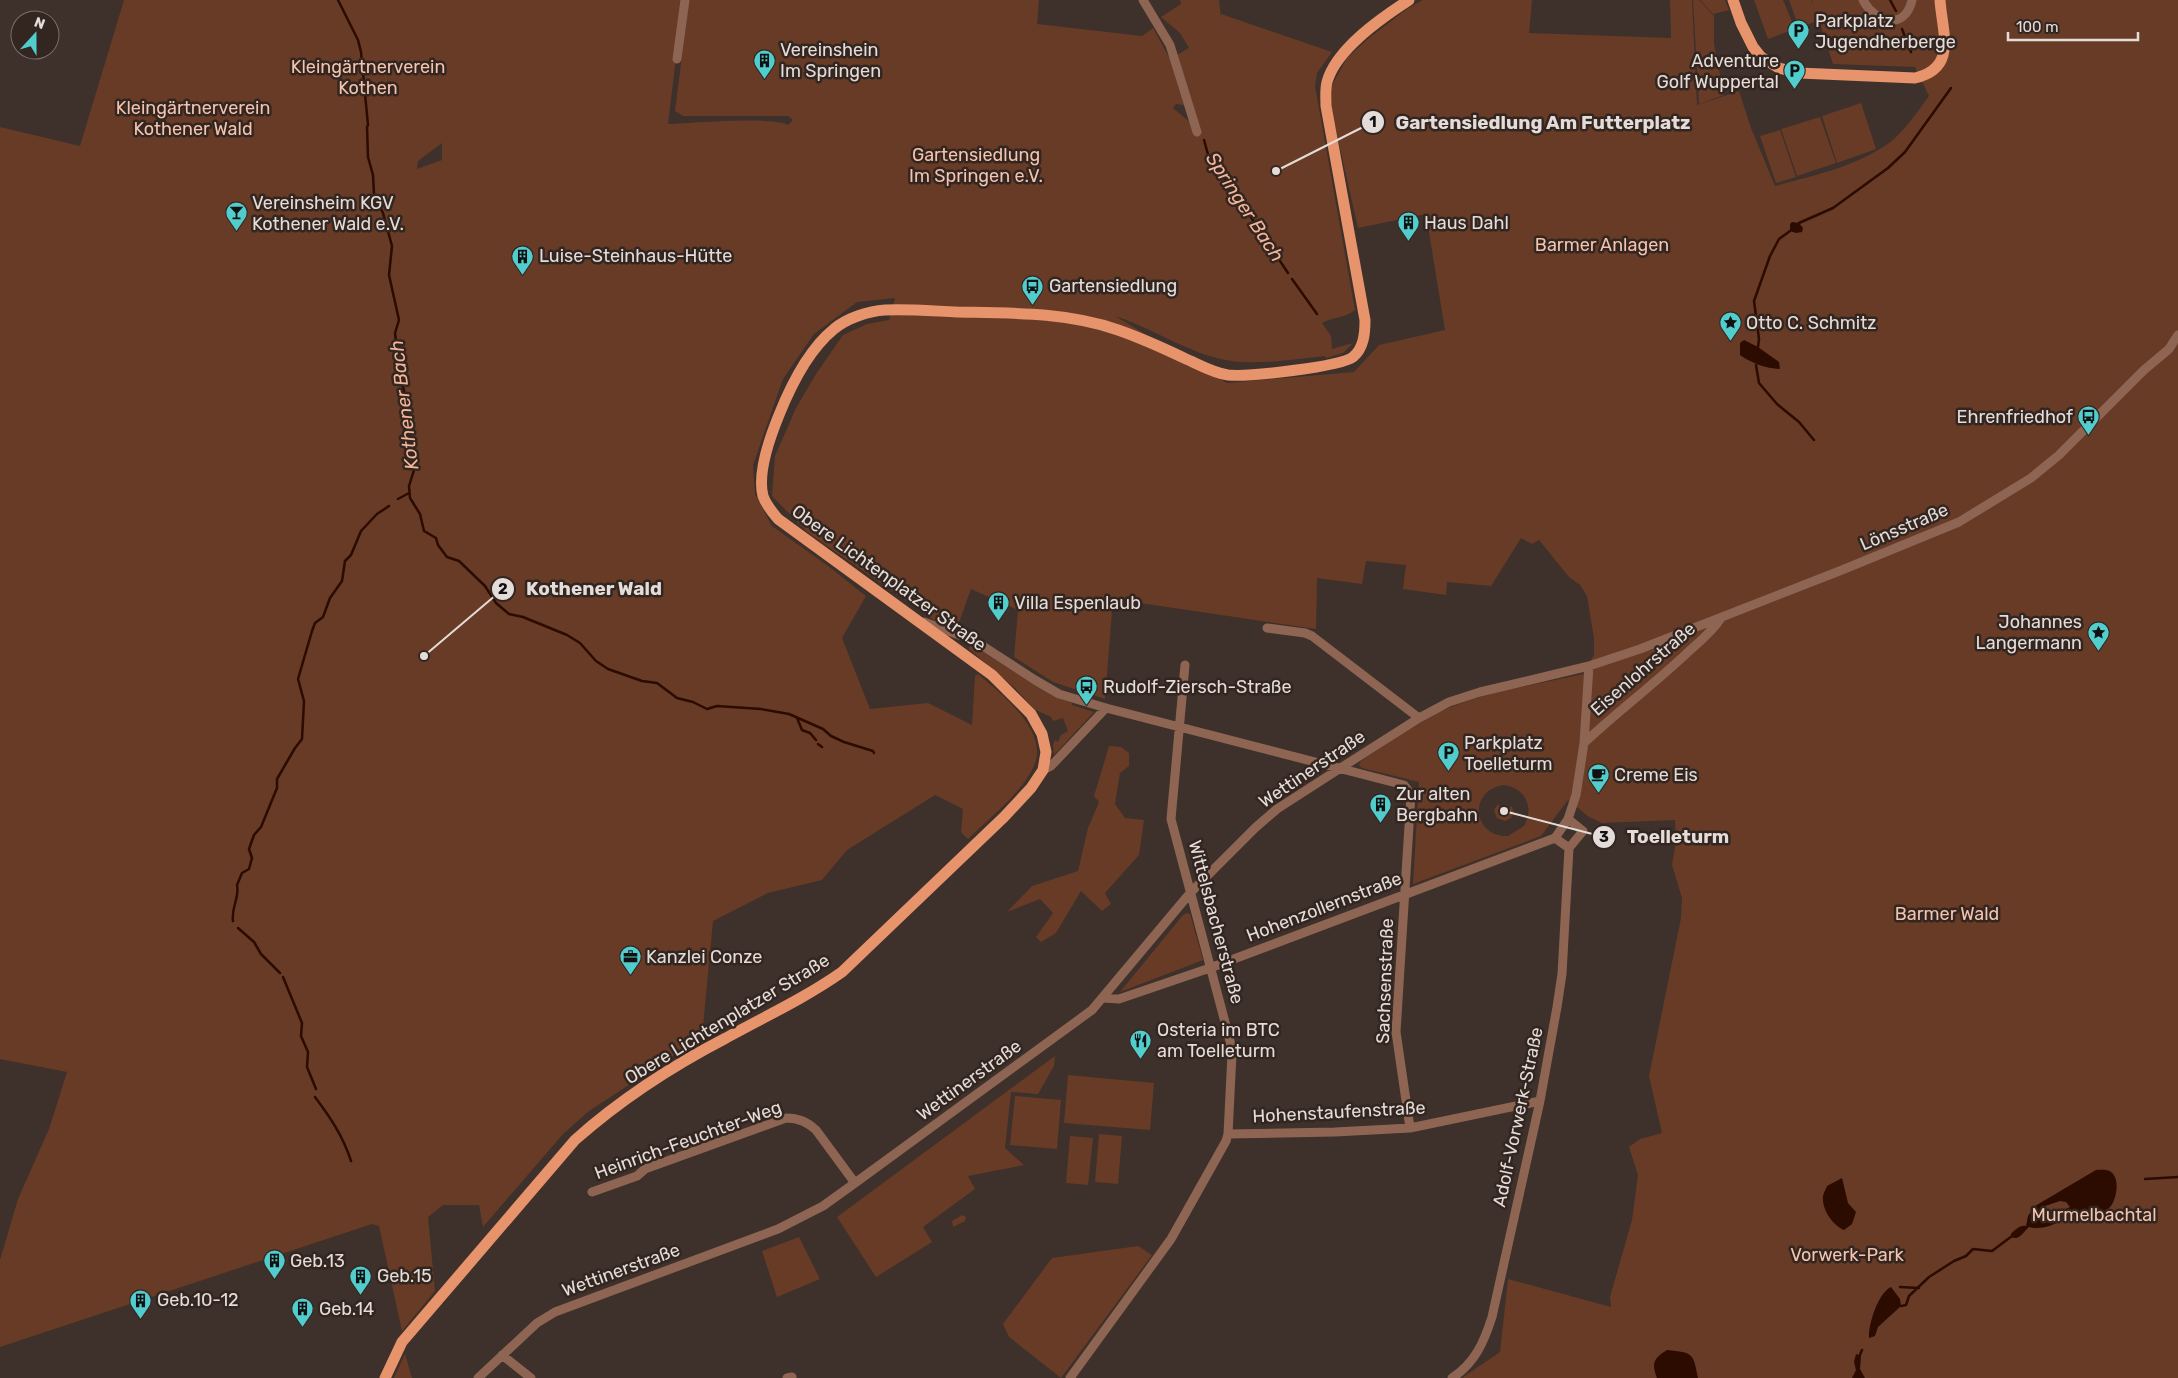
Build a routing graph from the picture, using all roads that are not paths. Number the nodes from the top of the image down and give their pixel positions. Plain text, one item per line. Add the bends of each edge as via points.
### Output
1 (685, 0) edge
2 (1143, 0) edge
3 (1409, 0) edge
4 (1732, 0) edge
5 (1863, 0) edge
6 (1912, 0) edge
7 (1940, 0) edge
8 (677, 60) dead end
9 (1197, 132) dead end
10 (2178, 335) edge
11 (2174, 348) edge
12 (1721, 618) junction
13 (919, 620) junction
14 (1267, 628) dead end
15 (1184, 665) dead end
16 (1590, 666) junction
17 (1106, 708) junction
18 (1419, 718) junction
19 (1180, 728) junction
20 (1584, 744) junction
21 (1339, 768) junction
22 (1043, 770) junction
23 (1568, 819) junction
24 (1555, 838) junction
25 (1570, 848) junction
26 (1191, 892) junction
27 (1404, 895) junction
28 (1210, 968) junction
29 (1103, 998) junction
30 (1540, 1101) junction
31 (1410, 1128) junction
32 (1228, 1134) junction
33 (855, 1183) junction
34 (592, 1192) dead end
35 (502, 1354) junction
36 (792, 1377) edge
37 (385, 1378) edge
38 (478, 1378) edge
39 (531, 1378) edge
40 (787, 1378) edge
41 (1070, 1378) edge
42 (1453, 1378) edge

1 - 8 street
2 - 9 street via 1170,45
3 - 13 main road, Obere Lichtenplatzer Straße via 1349,47 1338,60 1327,83 1326,106 1365,320 1365,335 1358,351 1344,362 1228,375 1116,329 1079,320 1032,314 903,310 884,310 858,316 834,328 816,348 790,387 772,432 761,478 763,496 778,519
4 - 7 main road via 1753,47 1778,68 1799,73 1915,78 1935,69 1944,54
5 - 6 street via 1874,14 1895,20 1908,13
10 - 11 street, Lönsstraße
11 - 12 street, Lönsstraße via 2144,370 2059,456 2031,478 1959,522
12 - 16 street, Lönsstraße
12 - 20 street, Eisenlohrstraße via 1714,628
13 - 17 street via 975,641 1059,694
13 - 22 main road, Obere Lichtenplatzer Straße via 992,675 1031,714 1046,752
14 - 18 street via 1312,636
15 - 19 street
16 - 18 street, Wettinerstraße via 1480,692 1449,702
16 - 20 street
17 - 19 street
17 - 22 street, Obere Lichtenplatzer Straße via 1051,766
18 - 21 street, Wettinerstraße
19 - 21 street
19 - 26 street, Wittelsbacherstraße via 1171,819
20 - 23 street via 1574,803
21 - 26 street, Wettinerstraße via 1277,809
21 - 27 street, Sachsenstraße via 1401,784 1410,794
22 - 37 main road, Obere Lichtenplatzer Straße via 1004,817 842,972 814,992 684,1062 599,1119 575,1140 402,1342
23 - 24 street
23 - 25 street via 1583,830
24 - 25 street
24 - 27 street, Hohenzollernstraße
25 - 30 street, Adolf-Vorwerk-Straße via 1562,974
26 - 28 street, Wittelsbacherstraße
26 - 29 street, Wettinerstraße
27 - 28 street, Hohenzollernstraße
27 - 31 street, Sachsenstraße via 1396,1032
28 - 29 street, Hohenzollernstraße via 1119,999
28 - 32 street, Wittelsbacherstraße via 1232,1054
29 - 33 street, Wettinerstraße via 1080,1020
30 - 31 street, Hohenstaufenstraße
30 - 42 street, Adolf-Vorwerk-Straße via 1489,1326 1475,1357
31 - 32 street, Hohenstaufenstraße
32 - 41 street, Wittelsbacherstraße via 1171,1239
33 - 34 street, Heinrich-Feuchter-Weg via 816,1130 794,1118 786,1118
33 - 35 street, Wettinerstraße via 823,1206 778,1229 555,1312
35 - 38 street, Wettinerstraße
35 - 39 street
36 - 40 street

